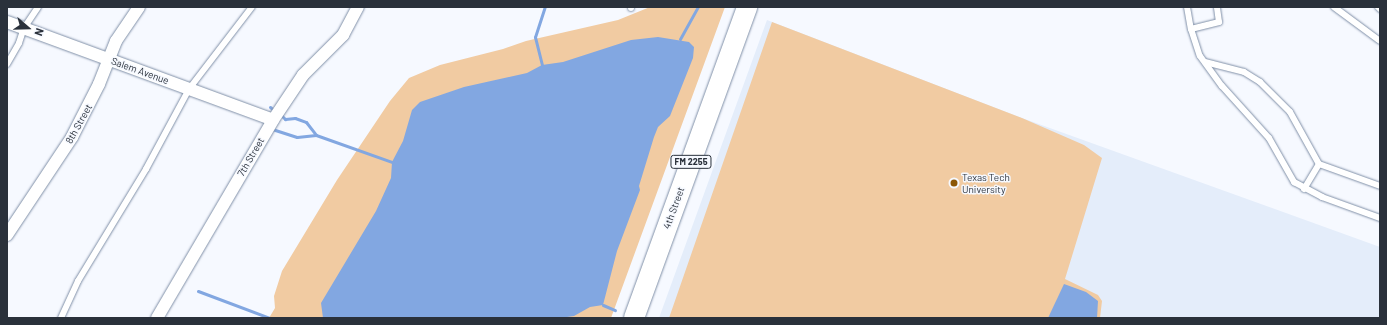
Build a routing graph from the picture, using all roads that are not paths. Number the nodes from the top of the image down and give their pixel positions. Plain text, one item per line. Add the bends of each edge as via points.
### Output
1 (38, 7) edge
2 (139, 7) edge
3 (252, 7) edge
4 (358, 7) edge
5 (747, 7) edge
6 (1187, 7) edge
7 (1217, 7) edge
8 (1334, 7) edge
9 (7, 22) edge
10 (24, 28) junction
11 (1191, 29) junction
12 (1380, 41) edge
13 (109, 60) junction
14 (1205, 62) junction
15 (7, 64) edge
16 (189, 89) junction
17 (272, 120) junction
18 (1319, 164) junction
19 (1380, 186) edge
20 (1304, 189) junction
21 (1380, 218) edge
22 (7, 235) edge
23 (61, 318) edge
24 (157, 318) edge
25 (634, 318) edge

1 - 10 lane
2 - 13 street, 8th Street via 120,34
3 - 16 lane
4 - 17 street, 7th Street via 343,35 303,75
5 - 25 main road, 4th Street / FM 2255
6 - 11 lane
7 - 11 lane via 1219,22
8 - 12 lane
9 - 10 street, Salem Avenue
10 - 13 street, Salem Avenue
10 - 15 lane
11 - 14 lane
13 - 16 street, Salem Avenue
13 - 22 street, 8th Street via 72,137
14 - 18 lane via 1244,72 1260,82 1290,112
14 - 20 lane via 1222,86 1269,138 1294,182
16 - 17 street, Salem Avenue
16 - 23 lane via 146,169 78,281
17 - 24 street, 7th Street
18 - 19 lane
18 - 20 lane
20 - 21 lane

